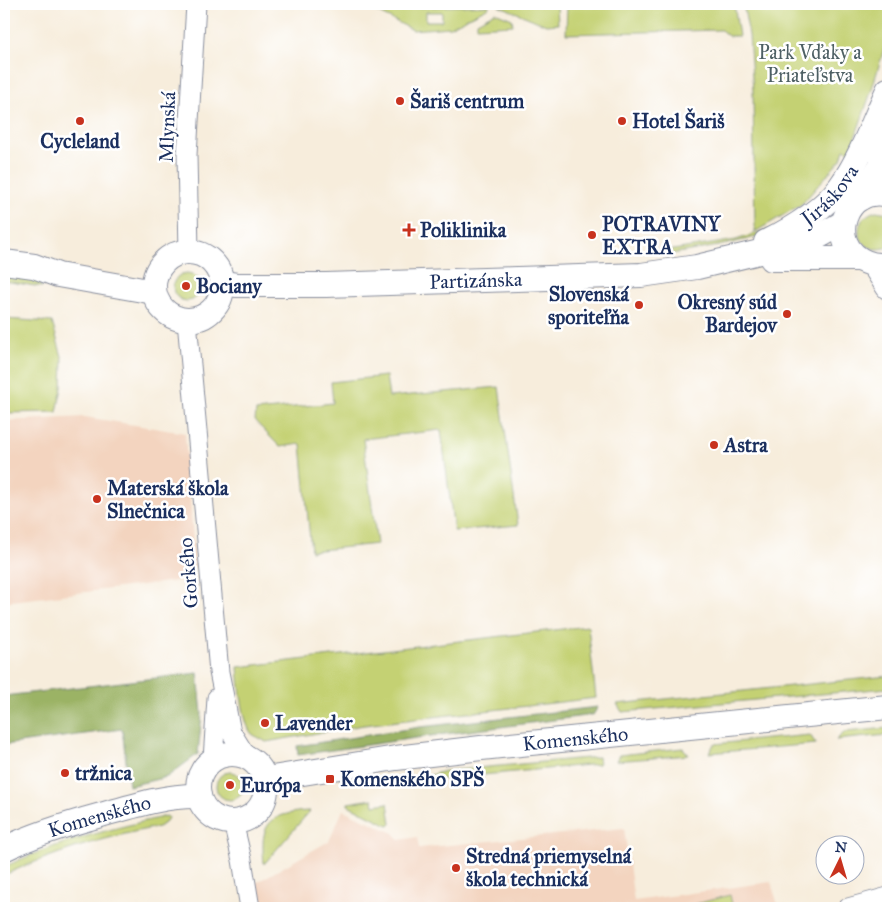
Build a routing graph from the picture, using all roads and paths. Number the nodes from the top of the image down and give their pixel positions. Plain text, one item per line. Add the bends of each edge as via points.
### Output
1 (196, 4) edge
2 (888, 90) edge
3 (888, 128) edge
4 (888, 195) edge
5 (862, 198) junction
6 (843, 223) junction
7 (189, 252) junction
8 (728, 260) junction
9 (4, 262) edge
10 (874, 263) edge
11 (222, 283) junction
12 (888, 287) edge
13 (154, 292) junction
14 (187, 321) junction
15 (219, 672) junction
16 (888, 707) edge
17 (246, 756) junction
18 (213, 760) junction
19 (266, 779) junction
20 (199, 796) junction
21 (234, 822) junction
22 (4, 849) edge
23 (888, 897) edge
24 (250, 908) edge
25 (848, 908) edge

1 - 7 street, Mlynská via 187,155
2 - 8 street, Jiráskova via 855,162 839,188 807,219
3 - 5 street, Jiráskova via 881,164
4 - 5 street via 872,194
5 - 6 street, Jiráskova via 850,208
6 - 8 street, Partizánska via 814,239
6 - 10 street via 843,234 851,252
7 - 11 street via 199,254 215,265
7 - 13 street via 179,253 162,264 154,282
8 - 10 street, Partizánska via 816,258
8 - 11 street, Partizánska via 641,275 326,285
9 - 13 street
10 - 12 street
11 - 14 street via 222,294 209,314
13 - 14 street via 166,312
14 - 15 street, Gorkého
15 - 17 street, Gorkého via 231,732
15 - 18 street, Gorkého
16 - 19 street, Komenského via 481,748
17 - 18 street via 223,755
17 - 19 street via 256,763
18 - 20 street via 200,776
19 - 21 street via 262,806 244,820
20 - 21 street via 208,812 216,818
20 - 22 street, Komenského via 182,796 120,809 68,824
21 - 24 street
23 - 25 street

